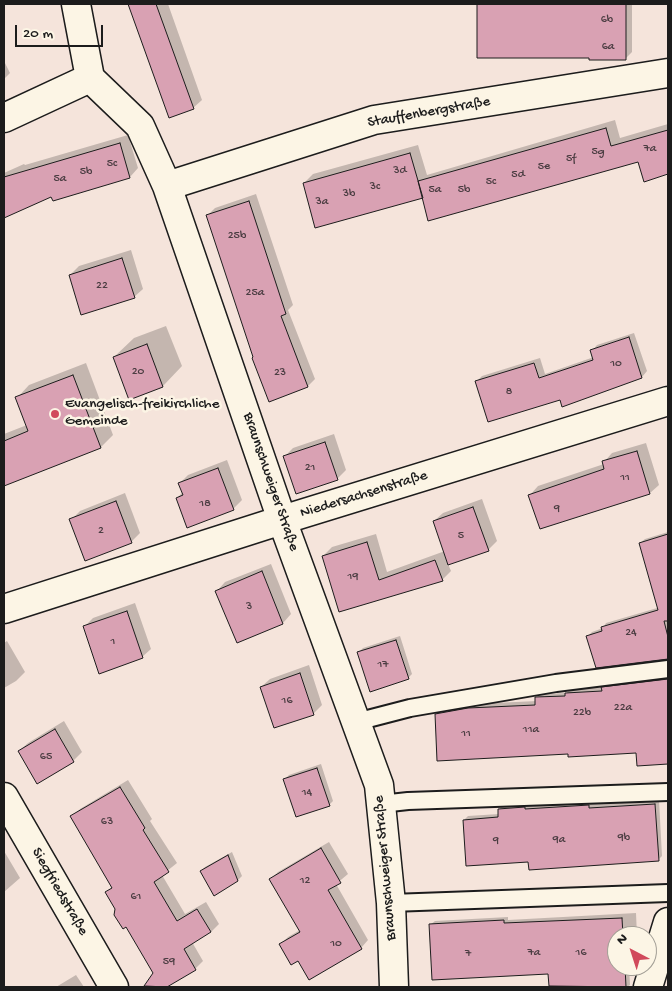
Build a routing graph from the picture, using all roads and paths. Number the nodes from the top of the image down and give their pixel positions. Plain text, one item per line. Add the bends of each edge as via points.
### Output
1 (76, 4) edge
2 (668, 73) edge
3 (90, 78) junction
4 (4, 118) edge
5 (167, 186) junction
6 (668, 401) edge
7 (282, 520) junction
8 (4, 610) edge
9 (668, 669) edge
10 (356, 722) junction
11 (668, 792) edge
12 (381, 804) junction
13 (6, 805) edge
14 (668, 892) edge
15 (391, 903) junction
16 (668, 922) edge
17 (114, 987) edge
18 (394, 987) edge
19 (648, 987) edge

1 - 3 street
2 - 5 street, Stauffenbergstraße via 374,120
3 - 4 street
3 - 5 street, Braunschweiger Straße via 140,126
5 - 7 street, Braunschweiger Straße
6 - 7 street, Niedersachsenstraße
7 - 8 street, Niedersachsenstraße
7 - 10 street, Braunschweiger Straße
9 - 10 lane via 556,683 410,708
10 - 12 street, Braunschweiger Straße via 379,785
11 - 12 lane
12 - 15 street, Braunschweiger Straße
13 - 17 street, Siegfriedstraße
14 - 15 lane
15 - 18 street, Braunschweiger Straße
16 - 19 street

